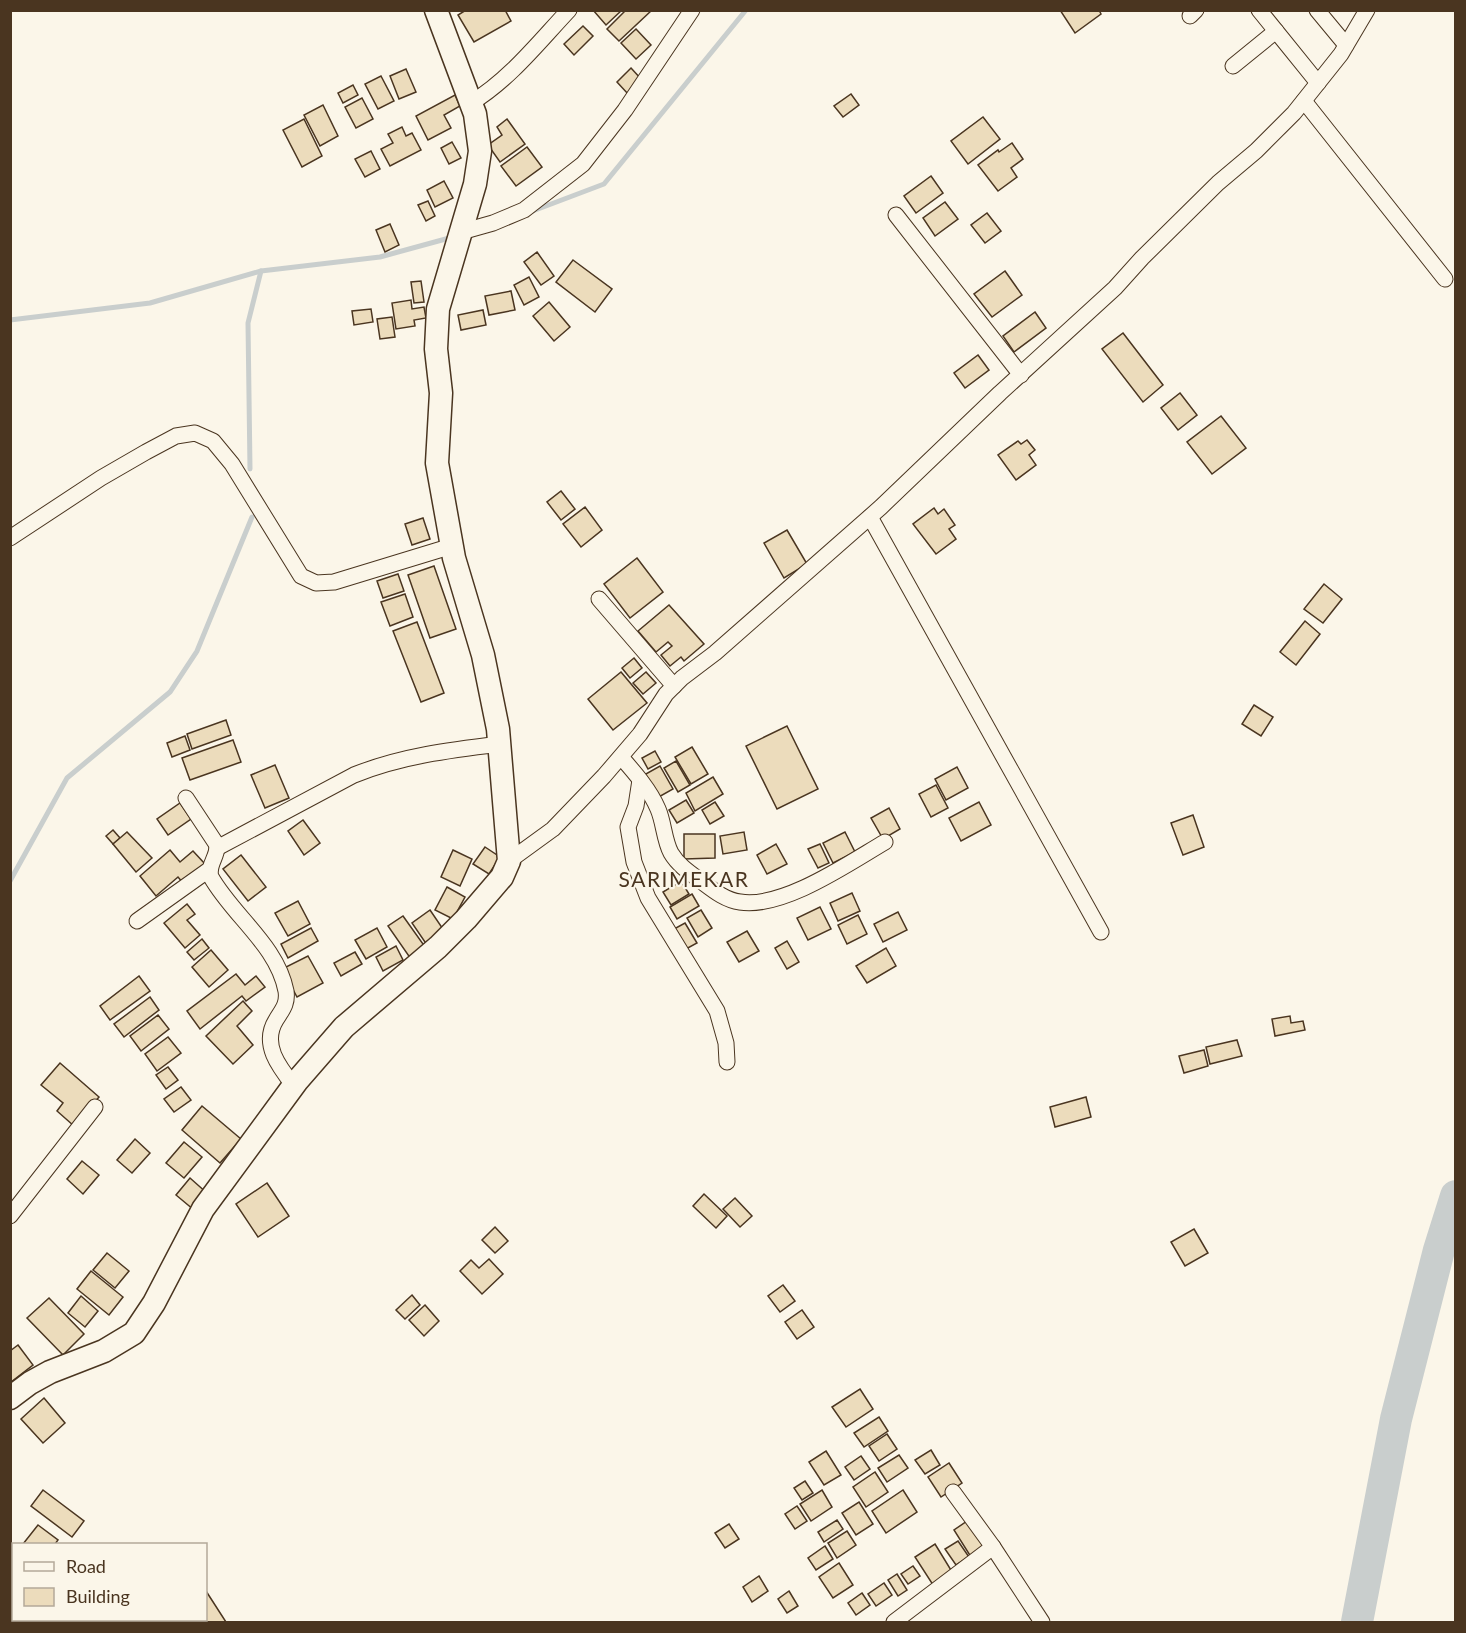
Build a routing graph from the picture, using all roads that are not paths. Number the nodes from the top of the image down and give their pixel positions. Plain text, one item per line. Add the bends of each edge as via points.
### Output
1 (436, 10) edge
2 (569, 10) edge
3 (692, 10) edge
4 (1259, 10) edge
5 (1317, 10) edge
6 (1367, 10) edge
7 (1276, 31) junction
8 (1346, 45) junction
9 (1233, 66) dead end
10 (1318, 83) junction
11 (1304, 101) junction
12 (471, 103) junction
13 (896, 215) dead end
14 (461, 232) junction
15 (1445, 279) dead end
16 (1021, 375) junction
17 (870, 517) junction
18 (10, 538) edge
19 (452, 546) junction
20 (598, 598) dead end
21 (674, 686) junction
22 (500, 744) junction
23 (621, 757) junction
24 (640, 780) junction
25 (186, 798) dead end
26 (885, 842) dead end
27 (217, 848) junction
28 (509, 861) junction
29 (210, 870) junction
30 (136, 921) dead end
31 (1101, 932) dead end
32 (727, 1062) dead end
33 (294, 1086) junction
34 (95, 1107) dead end
35 (10, 1216) edge
36 (10, 1398) edge
37 (953, 1492) dead end
38 (993, 1547) junction
39 (894, 1623) edge
40 (1042, 1623) edge

1 - 12 street
2 - 12 street via 508,75
3 - 14 street via 625,110 583,164 524,210
4 - 7 street
5 - 8 street
6 - 8 street
7 - 9 street
7 - 10 street
8 - 10 street
10 - 11 street
11 - 15 street
11 - 16 street
12 - 14 street via 480,151
13 - 16 street
14 - 19 street via 438,309 436,349 441,393 437,463
16 - 17 street
17 - 21 street
17 - 31 street
18 - 19 street via 146,452 176,436 195,433 213,441 232,464 301,576 316,583 334,582
19 - 22 street via 483,655
20 - 21 street
21 - 23 street
22 - 27 street via 430,754 372,768
22 - 28 street
23 - 24 street
23 - 28 street via 553,829
24 - 26 street via 657,807 675,859 711,889 741,903 781,898
24 - 32 street via 628,827 634,862 648,898 717,1011
25 - 27 street
27 - 29 street
28 - 33 street via 502,877 466,919 344,1027
29 - 30 street
29 - 33 street via 213,882 279,969 286,1000 270,1039 275,1059
33 - 36 street via 203,1209 134,1333 104,1351 50,1372
34 - 35 street
37 - 38 street
38 - 39 street
38 - 40 street

